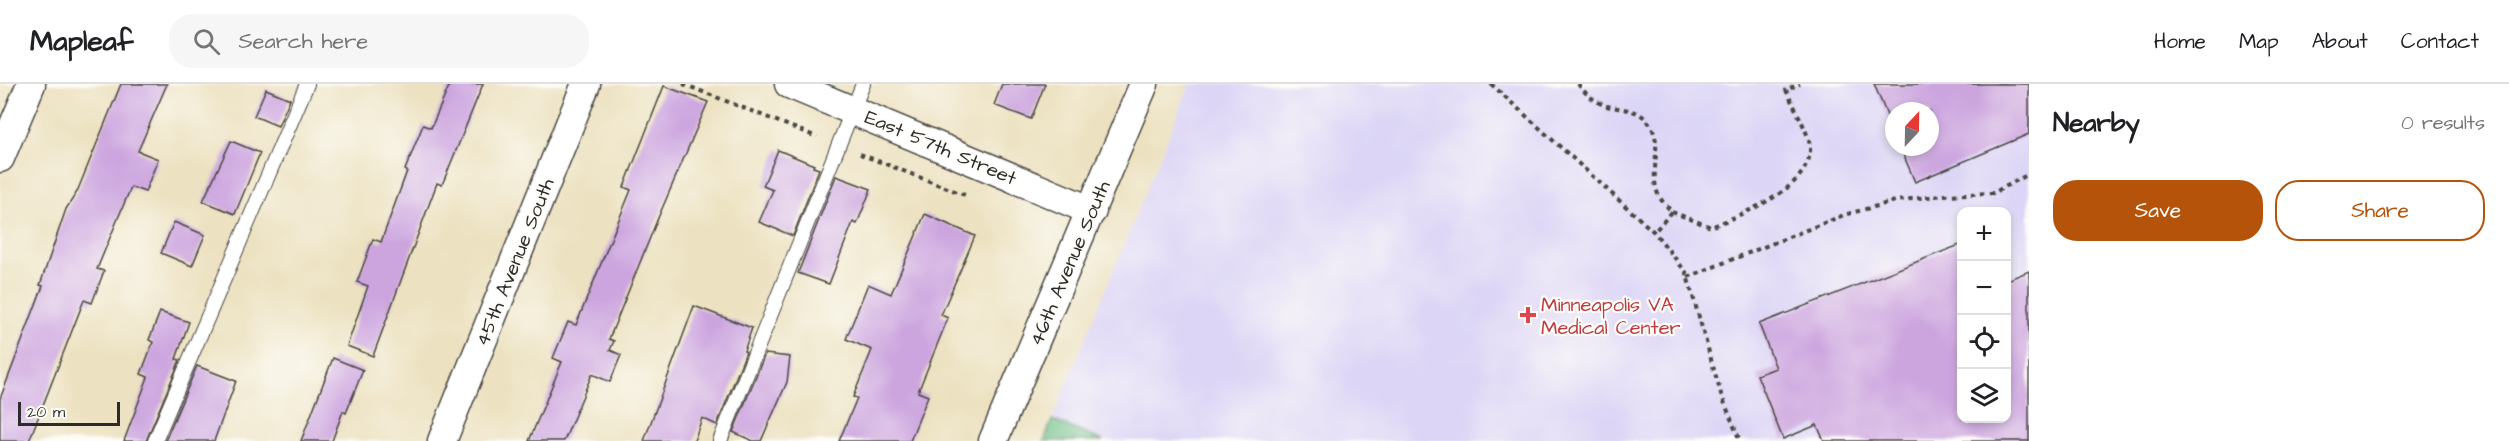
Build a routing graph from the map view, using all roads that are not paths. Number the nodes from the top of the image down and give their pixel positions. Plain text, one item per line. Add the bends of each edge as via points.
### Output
1 (31, 84) edge
2 (307, 84) edge
3 (586, 84) edge
4 (789, 84) edge
5 (1144, 84) edge
6 (857, 97) edge
7 (0, 158) edge
8 (1092, 211) junction
9 (155, 441) edge
10 (442, 441) edge
11 (720, 441) edge
12 (993, 441) edge

1 - 7 street
2 - 9 lane
3 - 10 street, 45th Avenue South
4 - 6 street, East 57th Street
5 - 8 street, 46th Avenue South
6 - 8 street, East 57th Street
6 - 11 lane
8 - 12 street, 46th Avenue South

